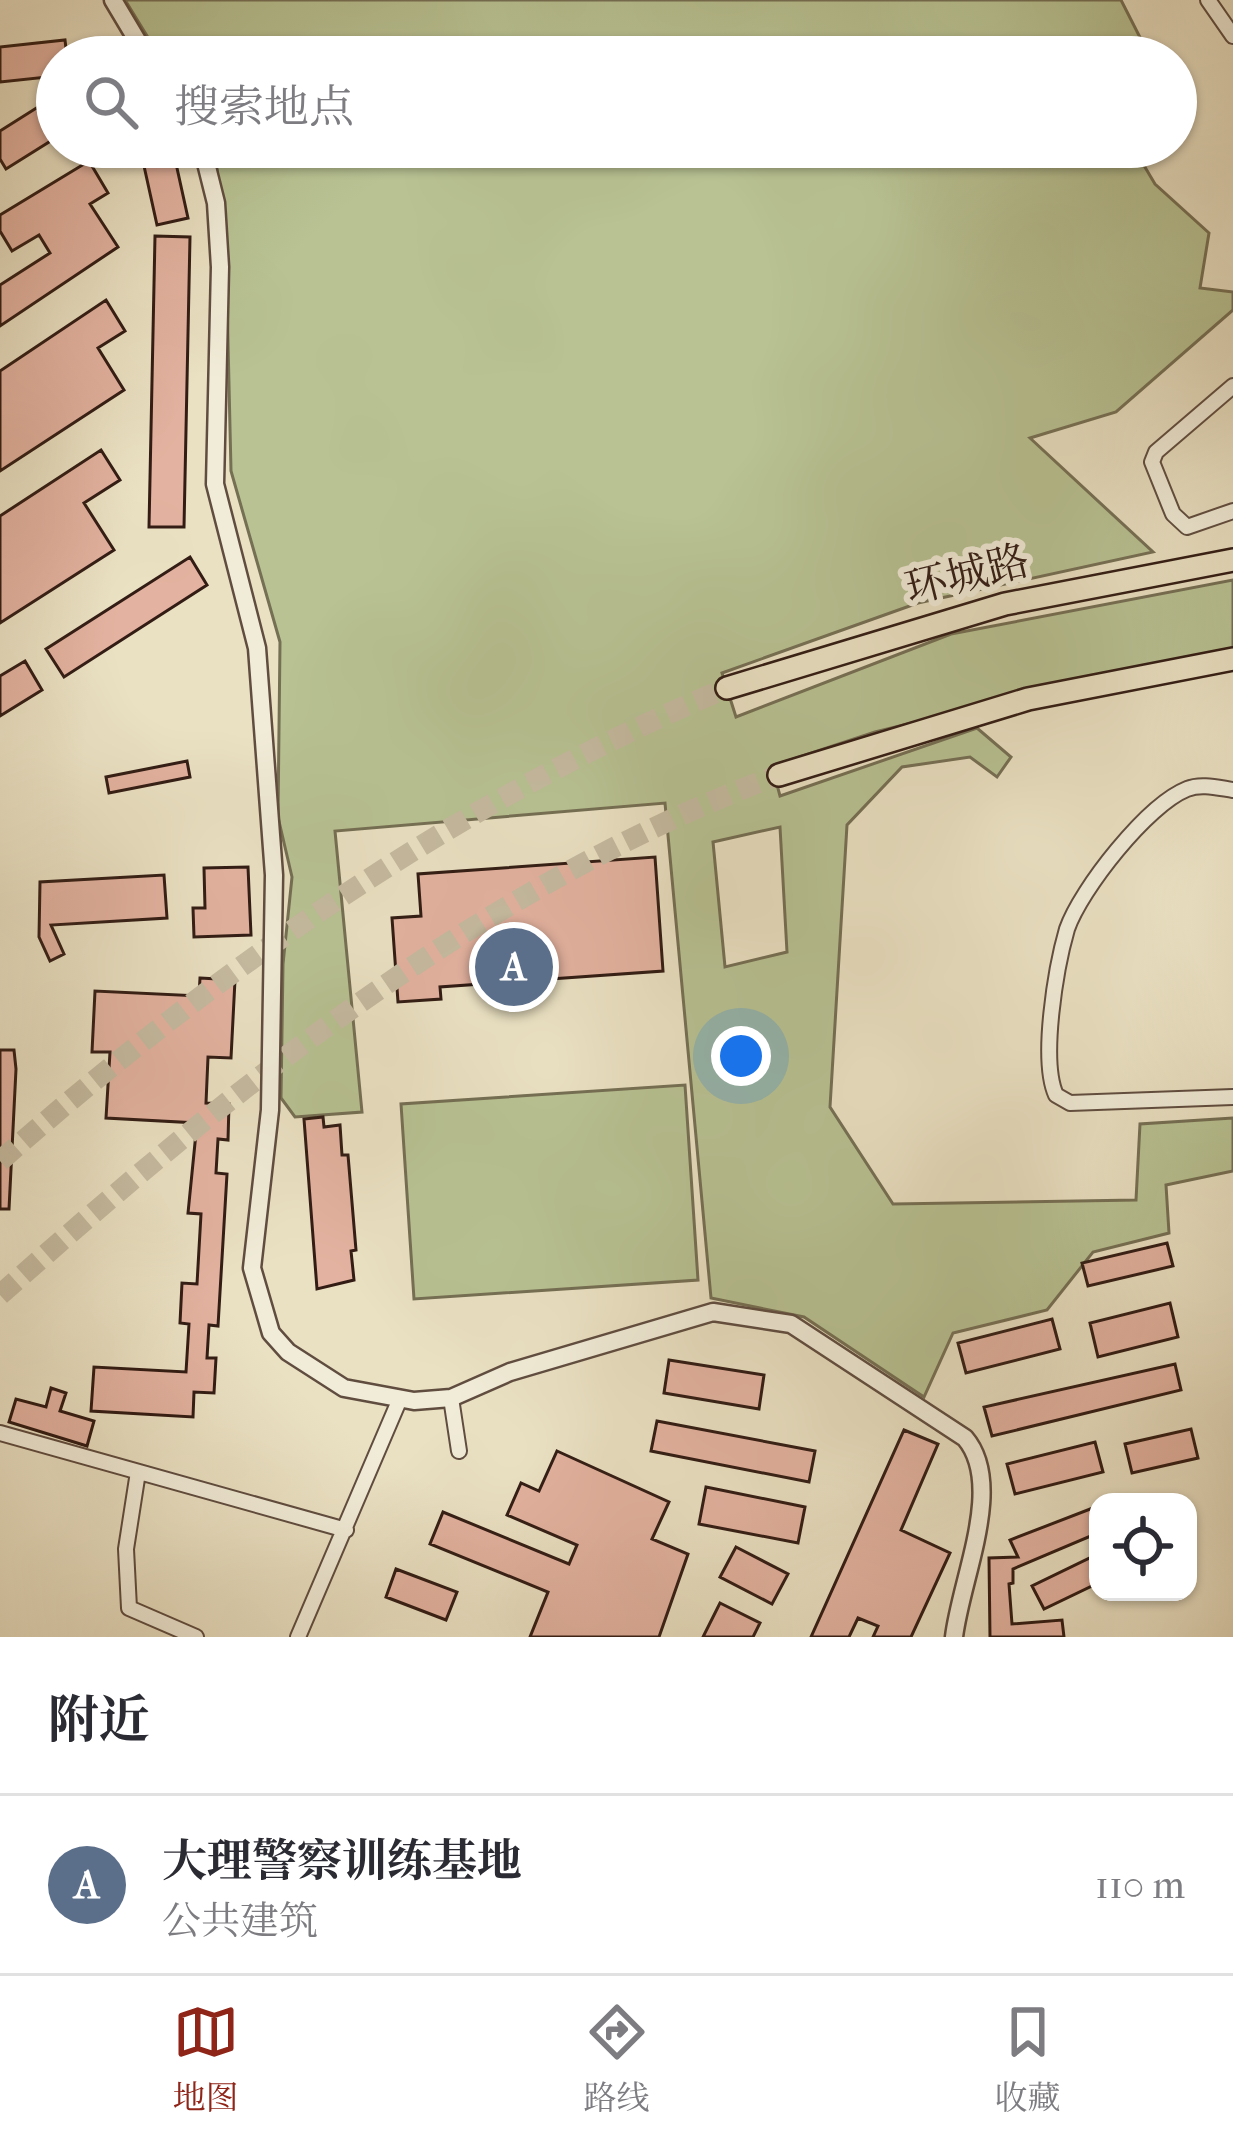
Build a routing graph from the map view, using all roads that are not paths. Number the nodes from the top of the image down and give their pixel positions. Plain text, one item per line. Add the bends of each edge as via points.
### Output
1 (113, 0) edge
2 (1208, 0) edge
3 (134, 36) edge
4 (1233, 36) edge
5 (207, 168) edge
6 (1233, 386) edge
7 (1233, 511) edge
8 (1233, 560) edge
9 (1233, 659) edge
10 (727, 688) tunnel mouth
11 (779, 775) tunnel mouth
12 (1233, 790) edge
13 (1233, 1096) edge
14 (451, 1398) junction
15 (399, 1401) junction
16 (0, 1433) edge
17 (459, 1451) dead end
18 (138, 1472) junction
19 (346, 1530) junction
20 (196, 1637) edge
21 (298, 1637) edge
22 (954, 1637) edge

1 - 3 street
2 - 4 street
5 - 15 street via 220,267 215,484 257,648 274,875 270,1110 252,1268 271,1333 288,1352 344,1388
6 - 7 street via 1152,462 1173,514 1187,527
8 - 10 main road, 环城路 via 1004,604
9 - 11 main road via 1028,699
12 - 13 street via 1195,787 1173,797 1138,827 1085,896 1068,929 1048,1063 1056,1095 1070,1103
14 - 15 street
14 - 17 street
14 - 22 street via 510,1372 713,1312 791,1324 964,1438 979,1457 983,1501
15 - 19 street
16 - 18 street
18 - 19 street
18 - 20 street via 126,1549 128,1608
19 - 21 street

